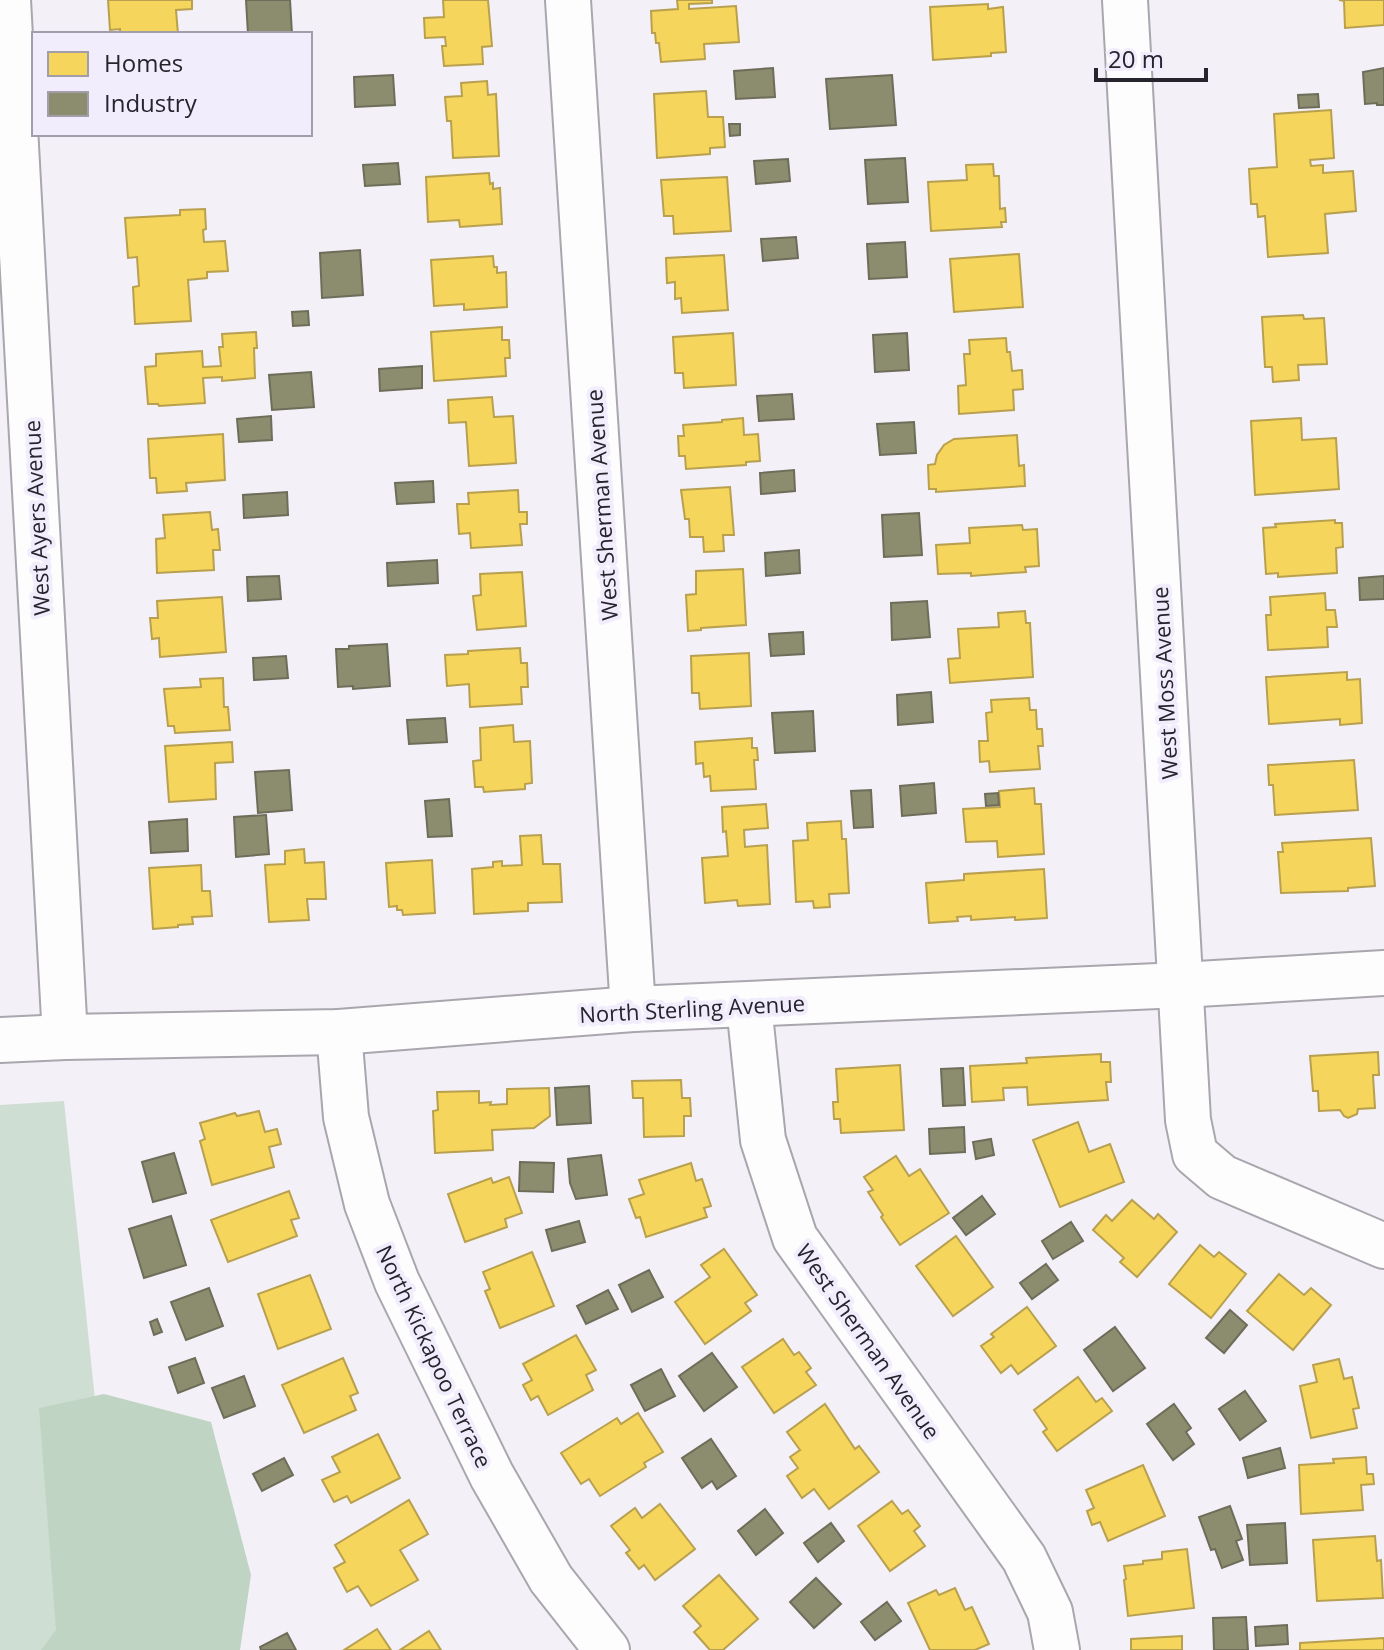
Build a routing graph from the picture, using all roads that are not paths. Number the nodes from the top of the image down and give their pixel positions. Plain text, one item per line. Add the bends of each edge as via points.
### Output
1 (8, 0) edge
2 (568, 0) edge
3 (1125, 0) edge
4 (1384, 973) edge
5 (1181, 985) junction
6 (749, 1005) junction
7 (633, 1009) junction
8 (339, 1032) junction
9 (65, 1037) junction
10 (0, 1040) edge
11 (1384, 1246) edge
12 (607, 1650) edge
13 (1057, 1650) edge

1 - 9 street, West Ayers Avenue
2 - 7 street, West Sherman Avenue
3 - 5 street, West Moss Avenue
4 - 5 street, North Sterling Avenue
5 - 6 street, North Sterling Avenue
5 - 11 street, West Moss Avenue via 1188,1120 1195,1154 1222,1177
6 - 7 street, North Sterling Avenue
6 - 13 street, West Sherman Avenue via 763,1140 795,1238 1024,1558 1050,1612
7 - 8 street, North Sterling Avenue
8 - 9 street, North Sterling Avenue
8 - 12 street, North Kickapoo Terrace via 346,1117 367,1204 397,1282 492,1476 551,1579
9 - 10 street, North Sterling Avenue

